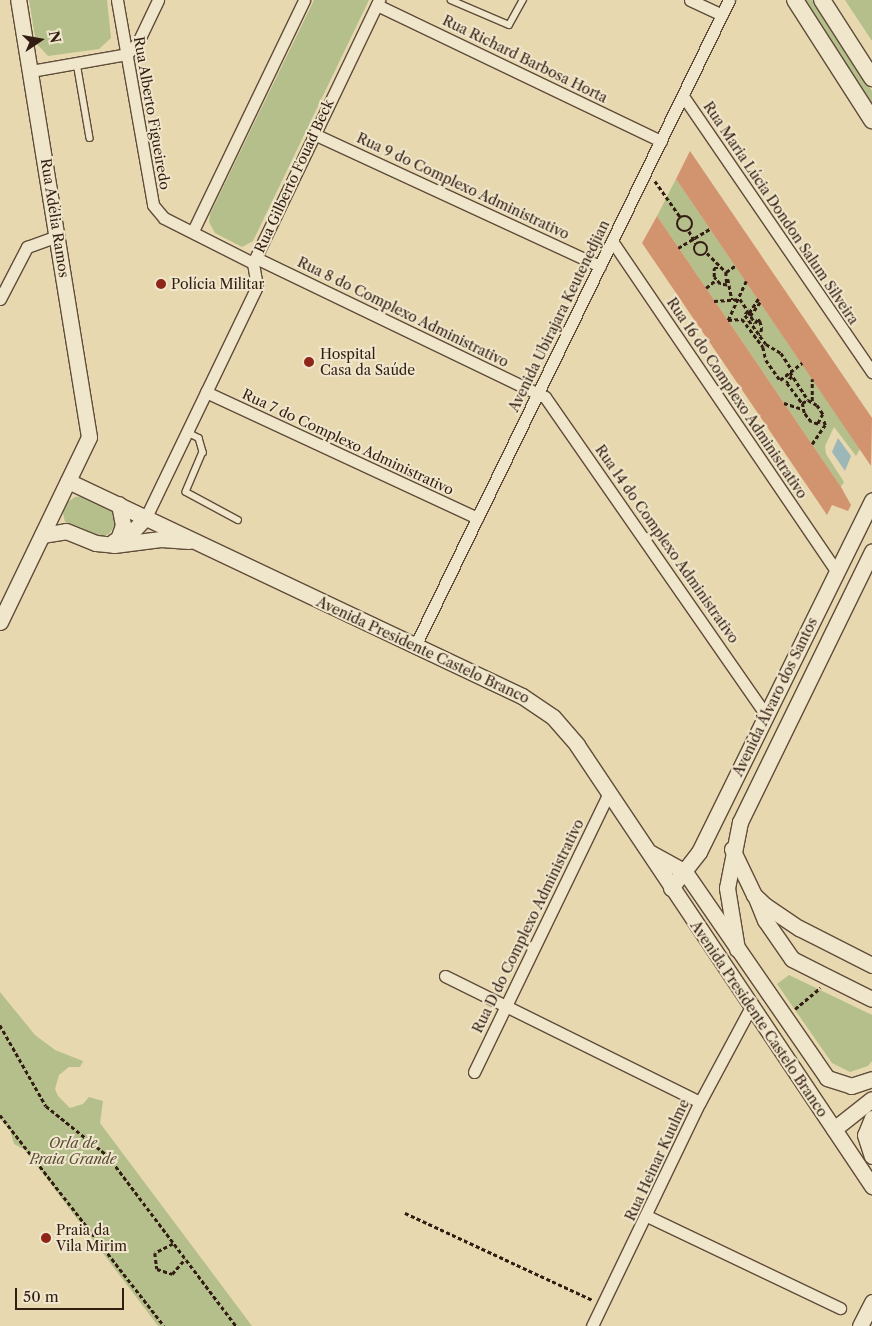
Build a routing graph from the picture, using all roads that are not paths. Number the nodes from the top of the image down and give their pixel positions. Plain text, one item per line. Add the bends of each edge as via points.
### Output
1 (18, 0) edge
2 (117, 0) edge
3 (158, 0) edge
4 (304, 0) edge
5 (451, 0) edge
6 (523, 0) edge
7 (690, 0) edge
8 (729, 0) edge
9 (795, 0) edge
10 (822, 0) edge
11 (378, 2) edge
12 (722, 15) junction
13 (127, 54) junction
14 (77, 63) junction
15 (31, 71) junction
16 (872, 78) edge
17 (683, 96) junction
18 (872, 120) edge
19 (314, 134) junction
20 (90, 138) dead end
21 (661, 141) junction
22 (193, 231) junction
23 (58, 236) junction
24 (612, 241) junction
25 (254, 260) junction
26 (600, 266) junction
27 (0, 299) edge
28 (872, 372) edge
29 (206, 392) junction
30 (538, 393) junction
31 (187, 432) junction
32 (68, 482) junction
33 (872, 500) edge
34 (119, 504) junction
35 (54, 512) junction
36 (146, 517) junction
37 (477, 518) junction
38 (238, 520) dead end
39 (66, 531) junction
40 (42, 536) junction
41 (118, 539) junction
42 (195, 542) junction
43 (103, 544) junction
44 (872, 551) edge
45 (837, 572) junction
46 (0, 622) edge
47 (415, 646) junction
48 (766, 715) junction
49 (609, 793) junction
50 (734, 842) junction
51 (648, 851) junction
52 (685, 872) junction
53 (672, 888) junction
54 (754, 895) junction
55 (737, 949) junction
56 (872, 965) edge
57 (444, 976) dead end
58 (872, 1000) edge
59 (506, 1006) junction
60 (751, 1008) junction
61 (474, 1072) dead end
62 (872, 1079) edge
63 (872, 1100) edge
64 (700, 1102) junction
65 (872, 1118) edge
66 (834, 1129) junction
67 (872, 1156) edge
68 (871, 1184) edge
69 (647, 1216) junction
70 (872, 1302) edge
71 (840, 1308) dead end
72 (592, 1326) edge
73 (860, 1326) edge

1 - 15 street, Rua Adélia Ramos
2 - 13 street, Rua Alberto Figueiredo
3 - 13 street via 138,42
4 - 22 street
5 - 6 lane via 509,25
7 - 12 street
8 - 12 street, Avenida Ubirajara Keutenedjian
9 - 18 main road
10 - 16 main road
11 - 19 street, Rua Gilberto Fouad Beck
11 - 21 street, Rua Richard Barbosa Horta
12 - 17 street, Avenida Ubirajara Keutenedjian
13 - 14 street
13 - 22 street, Rua Alberto Figueiredo via 154,205 164,218
14 - 15 street
14 - 20 lane
15 - 23 street, Rua Adélia Ramos
17 - 21 street, Avenida Ubirajara Keutenedjian
17 - 28 street, Rua Maria Lúcia Dondon Salum Silveira
19 - 25 street, Rua Gilberto Fouad Beck
19 - 26 street, Rua 9 do Complexo Administrativo
21 - 24 street, Avenida Ubirajara Keutenedjian
22 - 25 street, Rua Alberto Figueiredo
23 - 27 street via 27,247
23 - 32 street, Rua Adélia Ramos via 89,437
24 - 26 street, Avenida Ubirajara Keutenedjian
24 - 45 street, Rua 16 do Complexo Administrativo
25 - 29 street, Rua Gilberto Fouad Beck via 257,286
25 - 30 street, Rua 8 do Complexo Administrativo
26 - 30 street, Avenida Ubirajara Keutenedjian
29 - 31 street, Rua Gilberto Fouad Beck
29 - 37 street, Rua 7 do Complexo Administrativo
30 - 37 street, Avenida Ubirajara Keutenedjian
30 - 48 street, Rua 14 do Complexo Administrativo via 552,404
31 - 36 street, Rua Gilberto Fouad Beck
31 - 38 lane via 199,438 203,452 186,492
32 - 34 street, Avenida Presidente Castelo Branco
32 - 35 street
33 - 45 street, Avenida Álvaro dos Santos
34 - 36 street, Avenida Presidente Castelo Branco
34 - 41 street via 123,525
35 - 39 street via 57,523
35 - 40 street
36 - 41 street via 131,533
36 - 42 street, Avenida Presidente Castelo Branco
37 - 47 street, Avenida Ubirajara Keutenedjian
39 - 40 street
39 - 43 street, Avenida Presidente Castelo Branco
40 - 46 street
41 - 43 street
42 - 43 street, Avenida Presidente Castelo Branco via 160,539
42 - 47 street, Avenida Presidente Castelo Branco
44 - 50 street, Avenida Álvaro dos Santos via 744,811
45 - 48 street, Avenida Álvaro dos Santos
47 - 49 street, Avenida Presidente Castelo Branco via 522,696 545,711 566,731
48 - 52 street, Avenida Álvaro dos Santos via 699,852
49 - 51 street, Avenida Presidente Castelo Branco
49 - 59 street, Rua D do Complexo Administrativo
50 - 54 street
50 - 55 street, Avenida Álvaro dos Santos via 727,888
51 - 52 street, Avenida Presidente Castelo Branco
51 - 53 street, Avenida Presidente Castelo Branco
52 - 53 street, Avenida Álvaro dos Santos
52 - 55 street, Avenida Presidente Castelo Branco
53 - 60 street, Avenida Presidente Castelo Branco
54 - 56 street via 799,928
54 - 58 street via 765,920 792,959
55 - 62 street, Avenida Presidente Castelo Branco via 827,1078 851,1086
57 - 59 street
59 - 61 street, Rua D do Complexo Administrativo
59 - 64 street
60 - 64 street, Rua Heinar Kuulme
60 - 66 street, Avenida Presidente Castelo Branco
63 - 66 street
64 - 69 street, Rua Heinar Kuulme
65 - 67 street via 865,1136
66 - 68 street, Avenida Presidente Castelo Branco
69 - 71 street
69 - 72 street, Rua Heinar Kuulme
70 - 73 street

